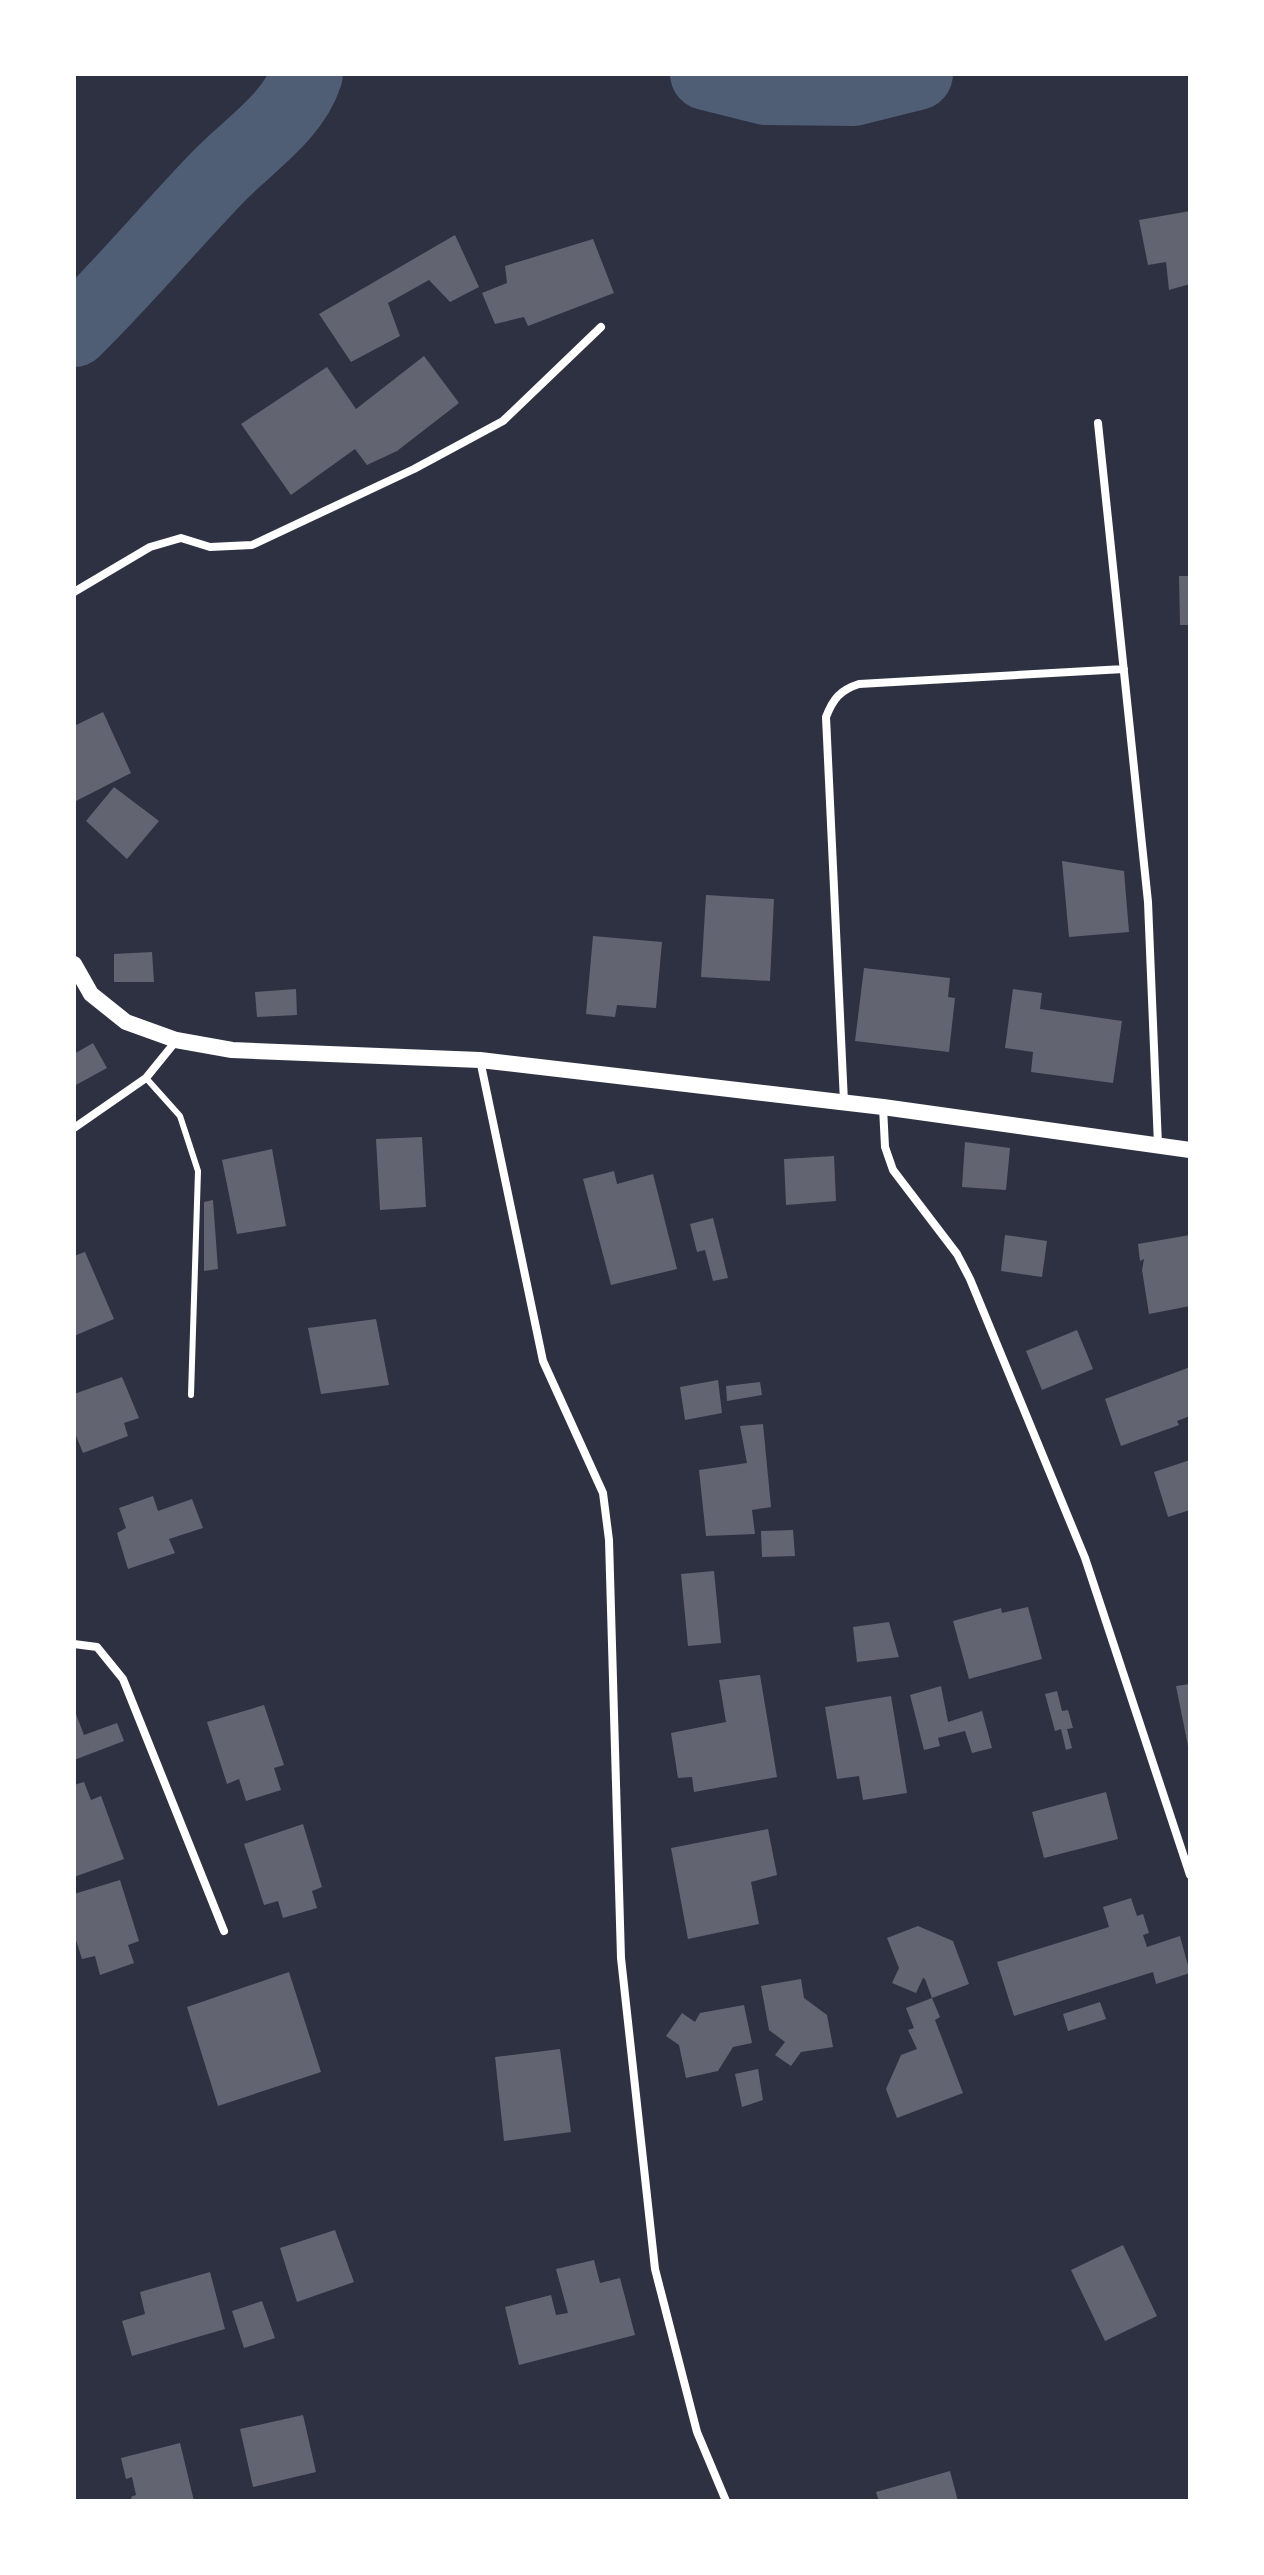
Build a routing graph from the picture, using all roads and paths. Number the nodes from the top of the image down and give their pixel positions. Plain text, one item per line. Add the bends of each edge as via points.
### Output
1 (601, 327) dead end
2 (1098, 423) dead end
3 (74, 592) edge
4 (1124, 669) junction
5 (74, 964) edge
6 (176, 1040) junction
7 (480, 1060) junction
8 (146, 1078) junction
9 (844, 1103) junction
10 (883, 1107) junction
11 (74, 1128) edge
12 (1158, 1146) junction
13 (1190, 1150) edge
14 (191, 1395) dead end
15 (74, 1644) edge
16 (1190, 1875) edge
17 (224, 1931) dead end
18 (726, 2501) edge

1 - 3 street via 503,421 414,469 252,545 210,547 181,538 150,547
2 - 4 street
4 - 9 street via 859,684 832,701 826,717
4 - 12 street via 1148,902
5 - 6 main road via 91,994 126,1022
6 - 7 main road via 232,1050
6 - 8 street
7 - 9 main road
7 - 18 street via 543,1361 603,1493 609,1540 621,1958 655,2269 697,2432
8 - 11 street
8 - 14 lane via 180,1116 198,1171
9 - 10 main road
10 - 12 main road
10 - 16 street via 885,1147 893,1170 970,1279 1085,1558
12 - 13 main road
15 - 17 street via 97,1647 123,1679

